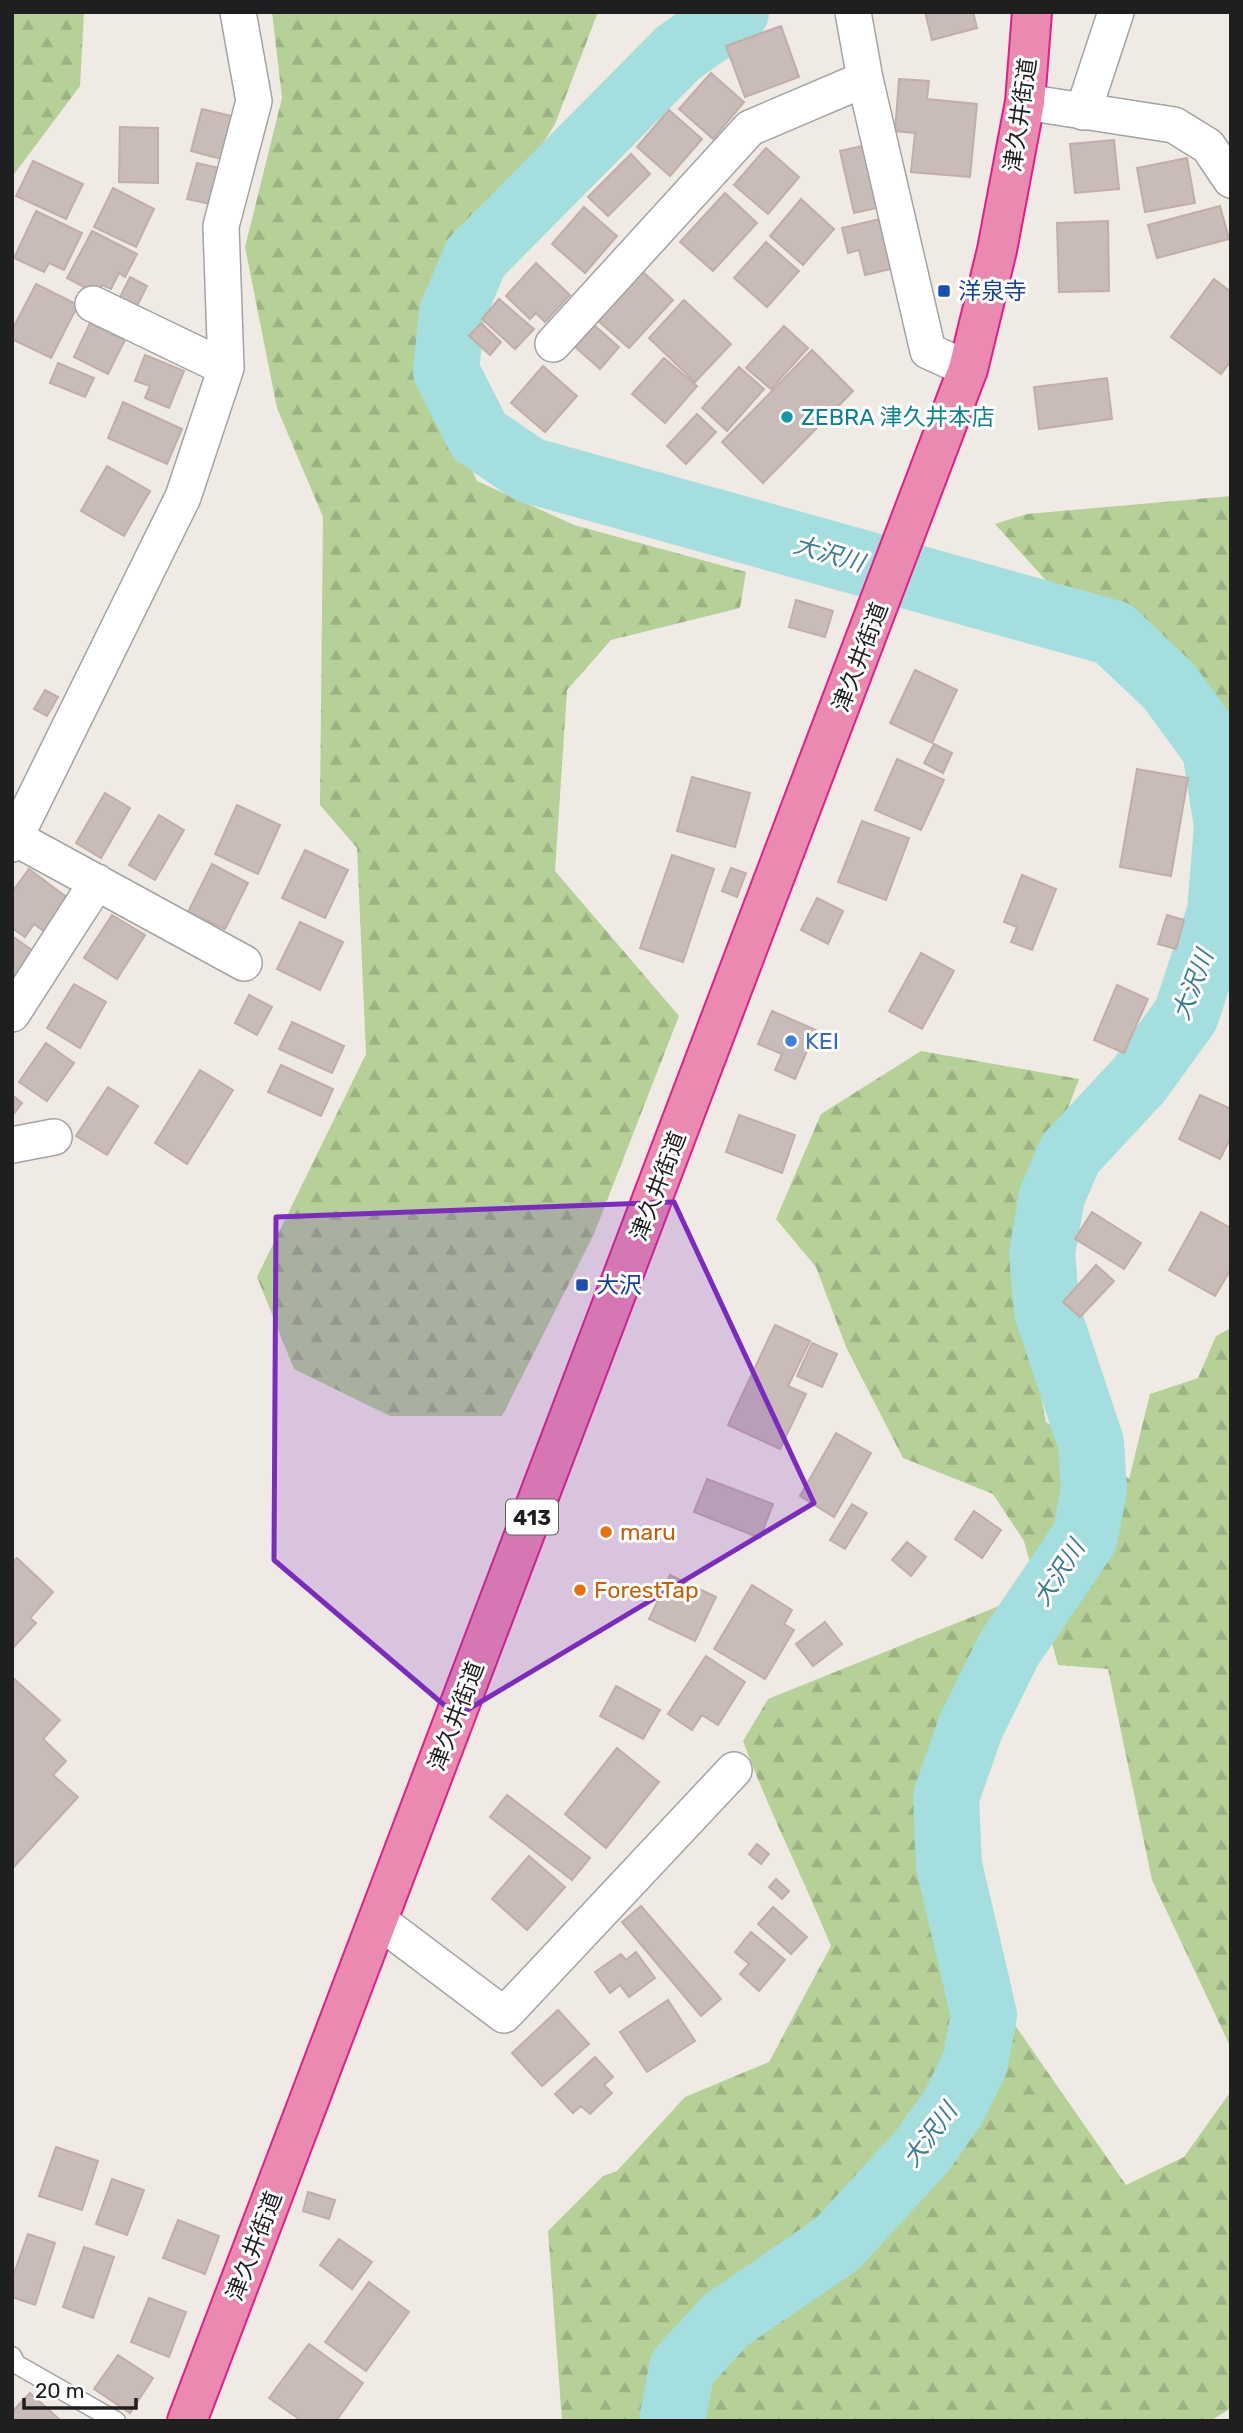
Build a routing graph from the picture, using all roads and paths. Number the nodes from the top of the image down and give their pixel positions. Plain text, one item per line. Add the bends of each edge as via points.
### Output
1 (239, 12) edge
2 (1032, 12) edge
3 (1116, 12) edge
4 (853, 16) edge
5 (865, 79) junction
6 (1025, 102) junction
7 (1083, 112) junction
8 (1231, 180) edge
9 (93, 304) dead end
10 (553, 344) dead end
11 (226, 368) junction
12 (968, 369) junction
13 (15, 841) edge
14 (97, 883) junction
15 (244, 963) dead end
16 (12, 1014) edge
17 (54, 1137) dead end
18 (12, 1145) edge
19 (734, 1770) dead end
20 (378, 1920) junction
21 (12, 2356) edge
22 (116, 2421) edge
23 (187, 2421) edge

1 - 11 street via 254,101 221,226
2 - 6 highway, 津久井街道 / 413
3 - 7 street
4 - 5 street
5 - 10 street via 750,128
5 - 12 street via 928,351
6 - 7 street
6 - 12 highway, 津久井街道 / 413 via 997,250
7 - 8 street via 1174,125 1208,146
9 - 11 street
11 - 13 street via 183,498
12 - 20 highway, 津久井街道 / 413
13 - 14 street
14 - 15 street
14 - 16 street
17 - 18 street
19 - 20 street via 504,2015
20 - 23 highway, 津久井街道 / 413
21 - 22 lane via 16,2364

